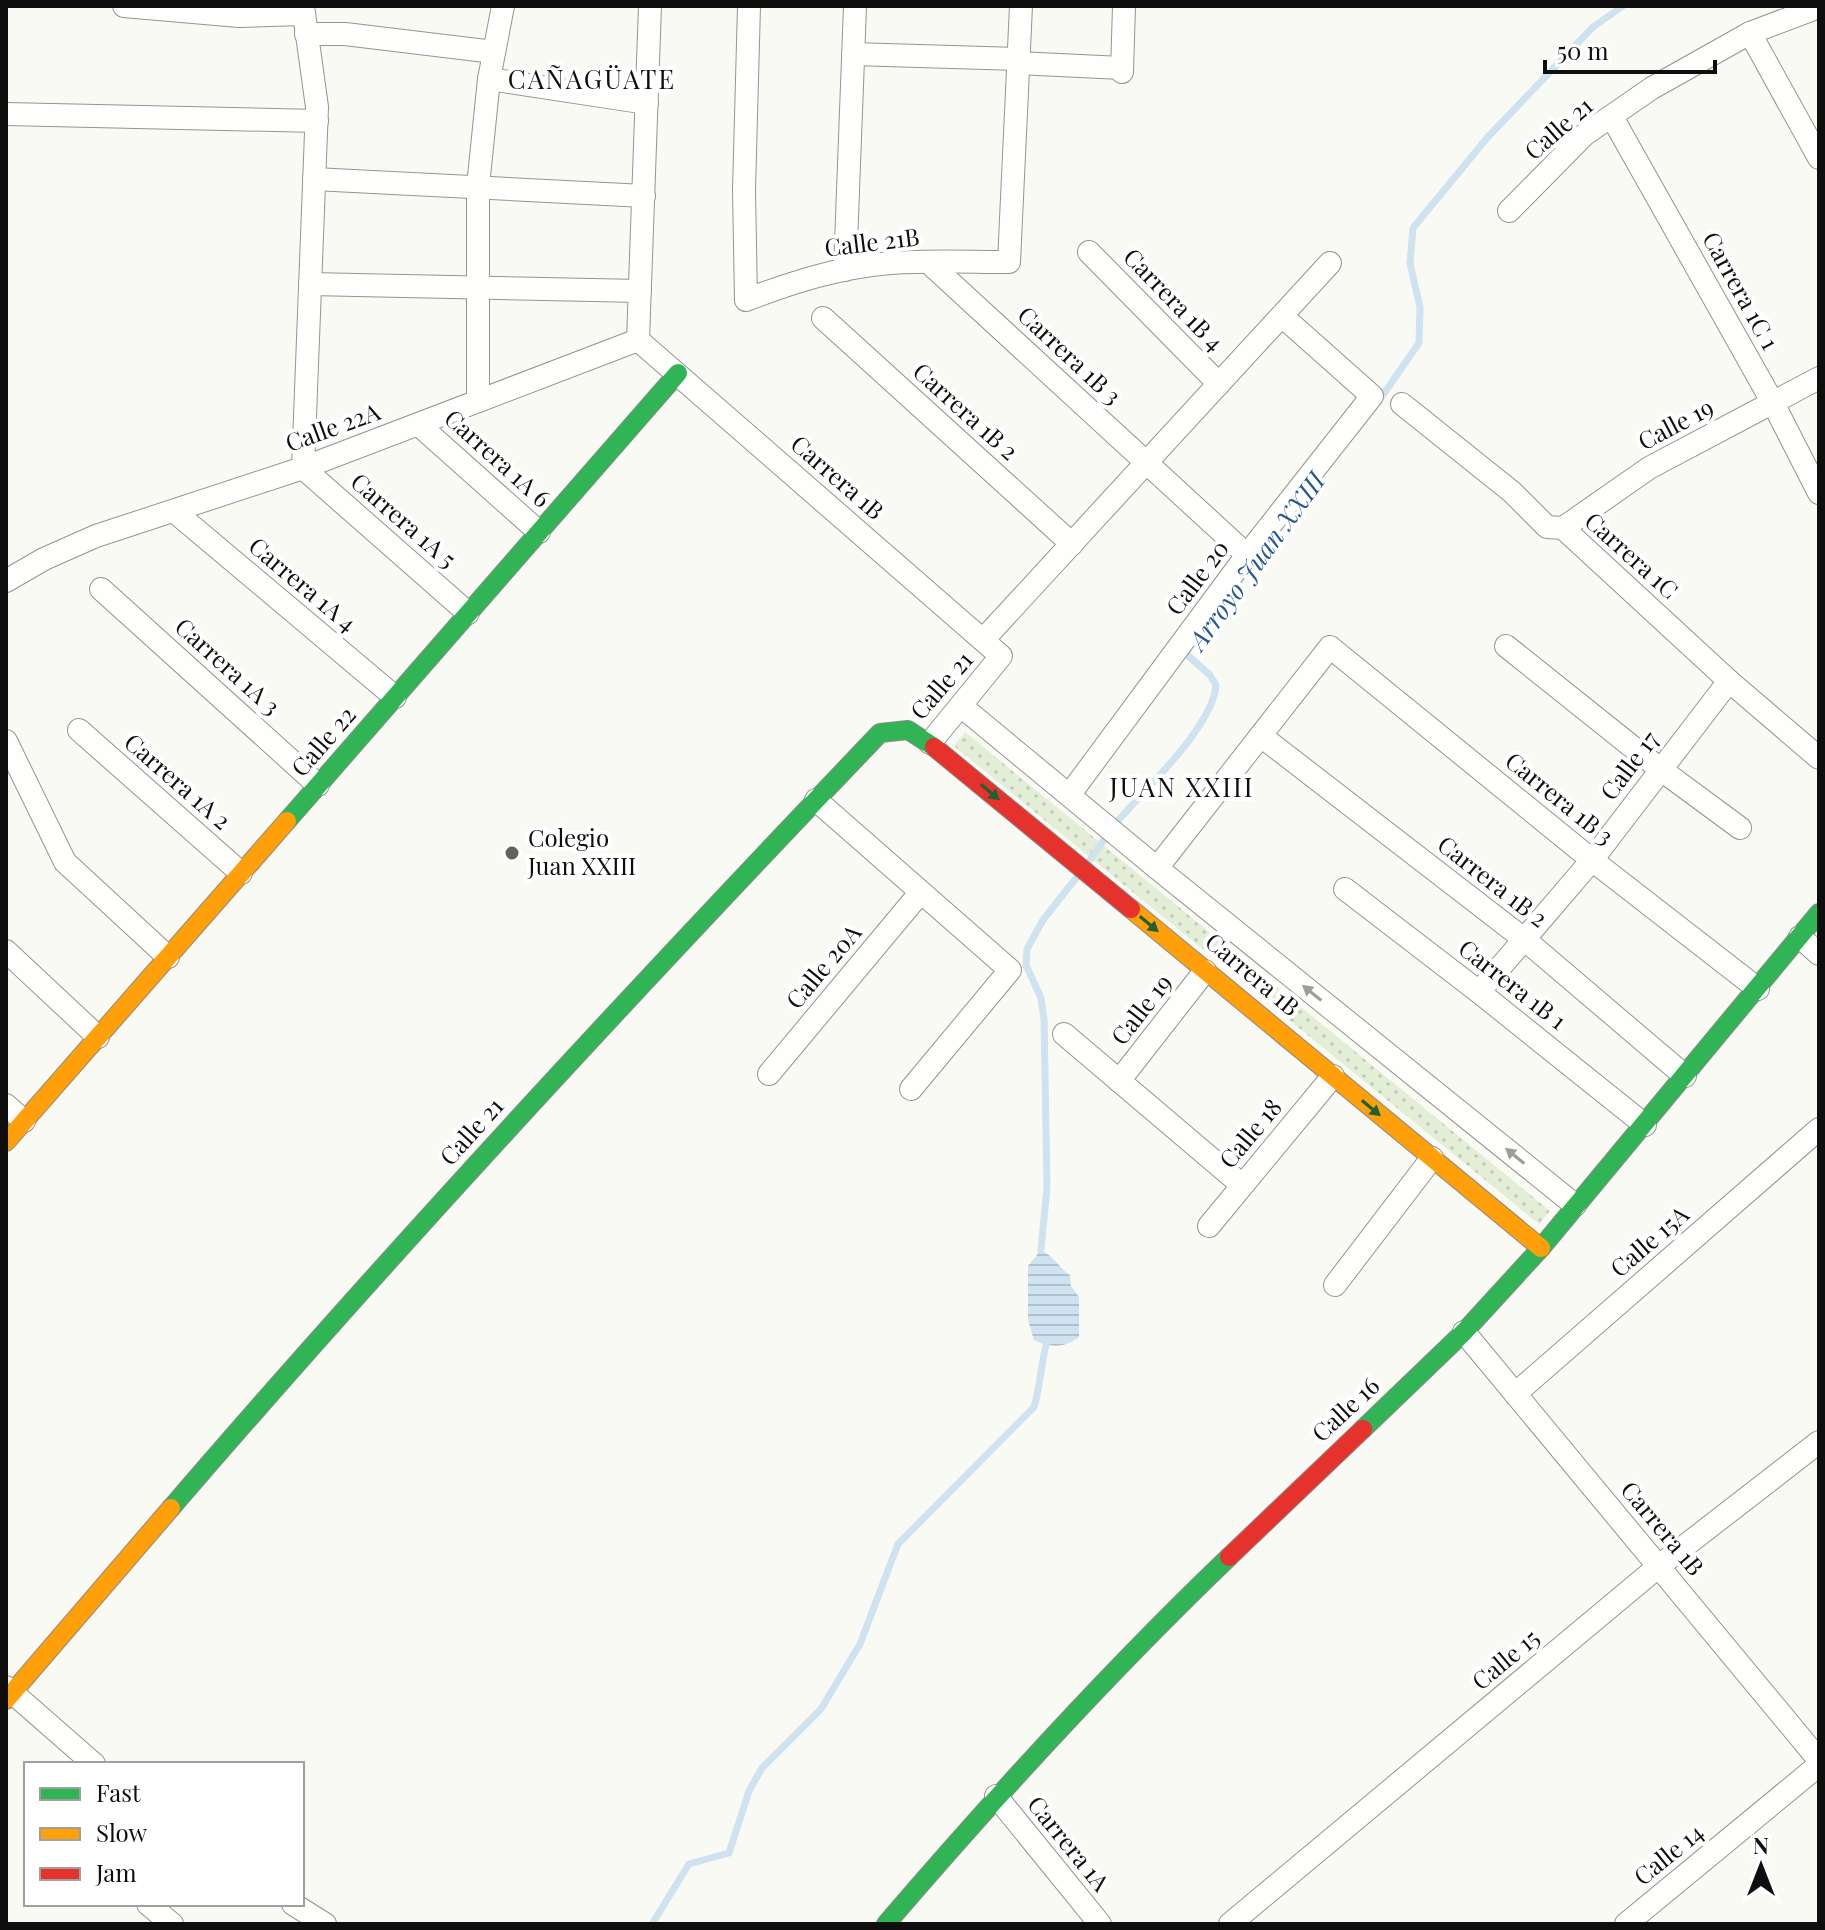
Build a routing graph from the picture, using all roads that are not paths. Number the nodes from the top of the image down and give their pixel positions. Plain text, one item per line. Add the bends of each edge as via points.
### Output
1 (124, 6) edge
2 (503, 6) edge
3 (650, 6) edge
4 (749, 6) edge
5 (855, 6) edge
6 (1021, 6) edge
7 (1124, 6) edge
8 (1819, 7) edge
9 (304, 18) edge
10 (1750, 33) junction
11 (494, 52) junction
12 (853, 54) junction
13 (1017, 61) junction
14 (489, 79) junction
15 (647, 103) junction
16 (6, 114) edge
17 (1612, 117) junction
18 (317, 121) junction
19 (1819, 158) edge
20 (314, 179) junction
21 (478, 186) junction
22 (644, 196) junction
23 (1509, 211) dead end
24 (1089, 252) dead end
25 (928, 262) junction
26 (1330, 263) dead end
27 (845, 270) junction
28 (310, 284) junction
29 (478, 288) junction
30 (640, 291) junction
31 (1282, 316) junction
32 (823, 318) dead end
33 (638, 340) junction
34 (678, 373) junction
35 (1819, 378) edge
36 (1219, 384) junction
37 (478, 401) junction
38 (1773, 403) junction
39 (1402, 404) dead end
40 (419, 425) junction
41 (1146, 462) junction
42 (303, 468) junction
43 (1819, 493) edge
44 (175, 512) junction
45 (1563, 528) junction
46 (539, 532) junction
47 (1072, 544) junction
48 (1247, 555) junction
49 (6, 581) edge
50 (101, 589) dead end
51 (468, 613) junction
52 (983, 640) junction
53 (1506, 646) dead end
54 (1001, 656) joint
55 (1729, 681) junction
56 (395, 697) junction
57 (961, 706) junction
58 (79, 730) dead end
59 (1261, 736) junction
60 (6, 741) edge
61 (930, 743) junction
62 (1819, 758) edge
63 (1660, 769) junction
64 (318, 785) junction
65 (1070, 794) junction
66 (816, 800) junction
67 (1740, 828) dead end
68 (1592, 860) junction
69 (1157, 868) junction
70 (241, 873) junction
71 (1345, 889) dead end
72 (920, 893) junction
73 (1819, 913) edge
74 (1800, 937) junction
75 (1524, 939) junction
76 (6, 951) edge
77 (1819, 954) edge
78 (168, 957) junction
79 (1205, 971) junction
80 (1758, 989) junction
81 (1479, 992) junction
82 (1064, 1034) dead end
83 (98, 1037) junction
84 (769, 1074) dead end
85 (1333, 1076) junction
86 (1685, 1076) junction
87 (1119, 1081) junction
88 (911, 1089) dead end
89 (6, 1105) edge
90 (24, 1121) junction
91 (1645, 1125) junction
92 (1819, 1129) edge
93 (6, 1142) edge
94 (1432, 1158) junction
95 (1242, 1185) junction
96 (1575, 1205) junction
97 (1209, 1226) dead end
98 (1541, 1248) junction
99 (1335, 1285) dead end
100 (1464, 1332) junction
101 (1515, 1394) junction
102 (1819, 1442) edge
103 (1659, 1566) junction
104 (8, 1693) edge
105 (92, 1762) edge
106 (1819, 1762) edge
107 (996, 1796) junction
108 (150, 1906) edge
109 (296, 1906) edge
110 (172, 1924) edge
111 (325, 1924) edge
112 (886, 1924) edge
113 (1100, 1924) edge
114 (1230, 1924) edge
115 (1626, 1924) edge

1 - 9 street
2 - 11 street
3 - 15 street
4 - 27 street, Calle 21B via 746,300
5 - 12 street
6 - 13 street
7 - 13 street via 1122,70
8 - 10 street, Calle 21
9 - 11 street via 345,34
9 - 18 street
10 - 17 street, Calle 21
10 - 19 street
11 - 14 street
12 - 13 street
12 - 27 street
13 - 25 street, Calle 21B via 1009,262
14 - 15 street
14 - 21 street
15 - 22 street
16 - 18 street
17 - 23 street, Calle 21 via 1584,135
17 - 38 street, Carrera 1C 1
18 - 20 street
20 - 21 street
20 - 28 street
21 - 22 street
21 - 29 street
22 - 30 street
24 - 36 street, Carrera 1B 4
25 - 27 street, Calle 21B
25 - 41 street, Carrera 1B 3
26 - 31 street, Calle 21
28 - 29 street
28 - 42 street
29 - 30 street
29 - 37 street
30 - 33 street
31 - 36 street, Calle 21
31 - 48 street, Calle 20 via 1372,396
32 - 47 street, Carrera 1B 2
33 - 34 street, Carrera 1B
33 - 37 street, Calle 22A
34 - 46 street, Calle 22
34 - 52 street, Carrera 1B
35 - 38 street, Calle 19
36 - 41 street, Calle 21
37 - 40 street, Calle 22A
38 - 43 street, Carrera 1C 1
38 - 45 street, Calle 19 via 1649,468
39 - 45 street, Carrera 1C via 1512,492 1547,527
40 - 42 street, Calle 22A
40 - 46 street, Carrera 1A 6
41 - 47 street, Calle 21
41 - 48 street, Carrera 1B 3
42 - 44 street, Calle 22A
42 - 51 street, Carrera 1A 5
44 - 49 street, Calle 22A via 96,536
44 - 56 street, Carrera 1A 4
45 - 55 street, Carrera 1C
46 - 51 street, Calle 22
47 - 52 street, Calle 21
48 - 65 street, Calle 20
50 - 64 street, Carrera 1A 3
51 - 56 street, Calle 22
52 - 54 street, Carrera 1B
53 - 63 street
54 - 57 street, Calle 21
55 - 62 street, Carrera 1C
55 - 63 street, Calle 17
56 - 64 street, Calle 22
57 - 61 street, Calle 21
57 - 65 street, Carrera 1B
58 - 70 street, Carrera 1A 2
59 - 68 street, Carrera 1B 3 via 1330,647
59 - 69 street
59 - 75 street, Carrera 1B 2
60 - 78 street via 65,862
61 - 66 street, Calle 21 via 908,730 880,733
61 -> 79 street, Carrera 1B
63 - 67 street
63 - 68 street, Calle 17
64 - 70 street, Calle 22
65 - 69 street, Carrera 1B
66 - 72 street
66 - 104 street, Calle 21 via 649,974 277,1385
68 - 75 street, Calle 17
68 - 80 street, Carrera 1B 3
96 -> 69 street, Carrera 1B
70 - 78 street, Calle 22
71 - 81 street, Carrera 1B 1
72 - 84 street, Calle 20A
72 - 88 street via 1010,970
73 - 74 street, Calle 16
74 - 77 street
74 - 80 street, Calle 16
75 - 81 street, Calle 17
75 - 86 street, Carrera 1B 2
76 - 83 street
78 - 83 street, Calle 22
79 - 85 street, Carrera 1B
79 - 87 street, Calle 19
80 - 86 street, Calle 16
81 - 91 street, Carrera 1B 1
82 - 87 street
83 - 90 street, Calle 22
85 -> 94 street, Carrera 1B
85 - 95 street, Calle 18
86 - 91 street, Calle 16
87 - 95 street
89 - 90 street
90 - 93 street, Calle 22
91 - 96 street, Calle 16
92 - 101 street, Calle 15A
94 - 98 street, Carrera 1B
94 - 99 street
95 - 97 street, Calle 18
96 - 98 street, Calle 16
98 - 100 street, Calle 16
100 - 101 street, Carrera 1B
100 - 107 street, Calle 16 via 1152,1631
101 - 103 street, Carrera 1B
102 - 103 street, Calle 15
103 - 106 street, Carrera 1B
103 - 114 street, Calle 15
104 - 105 street
106 - 115 street, Calle 14
107 - 112 street, Calle 16
107 - 113 street, Carrera 1A
108 - 110 street
109 - 111 street

